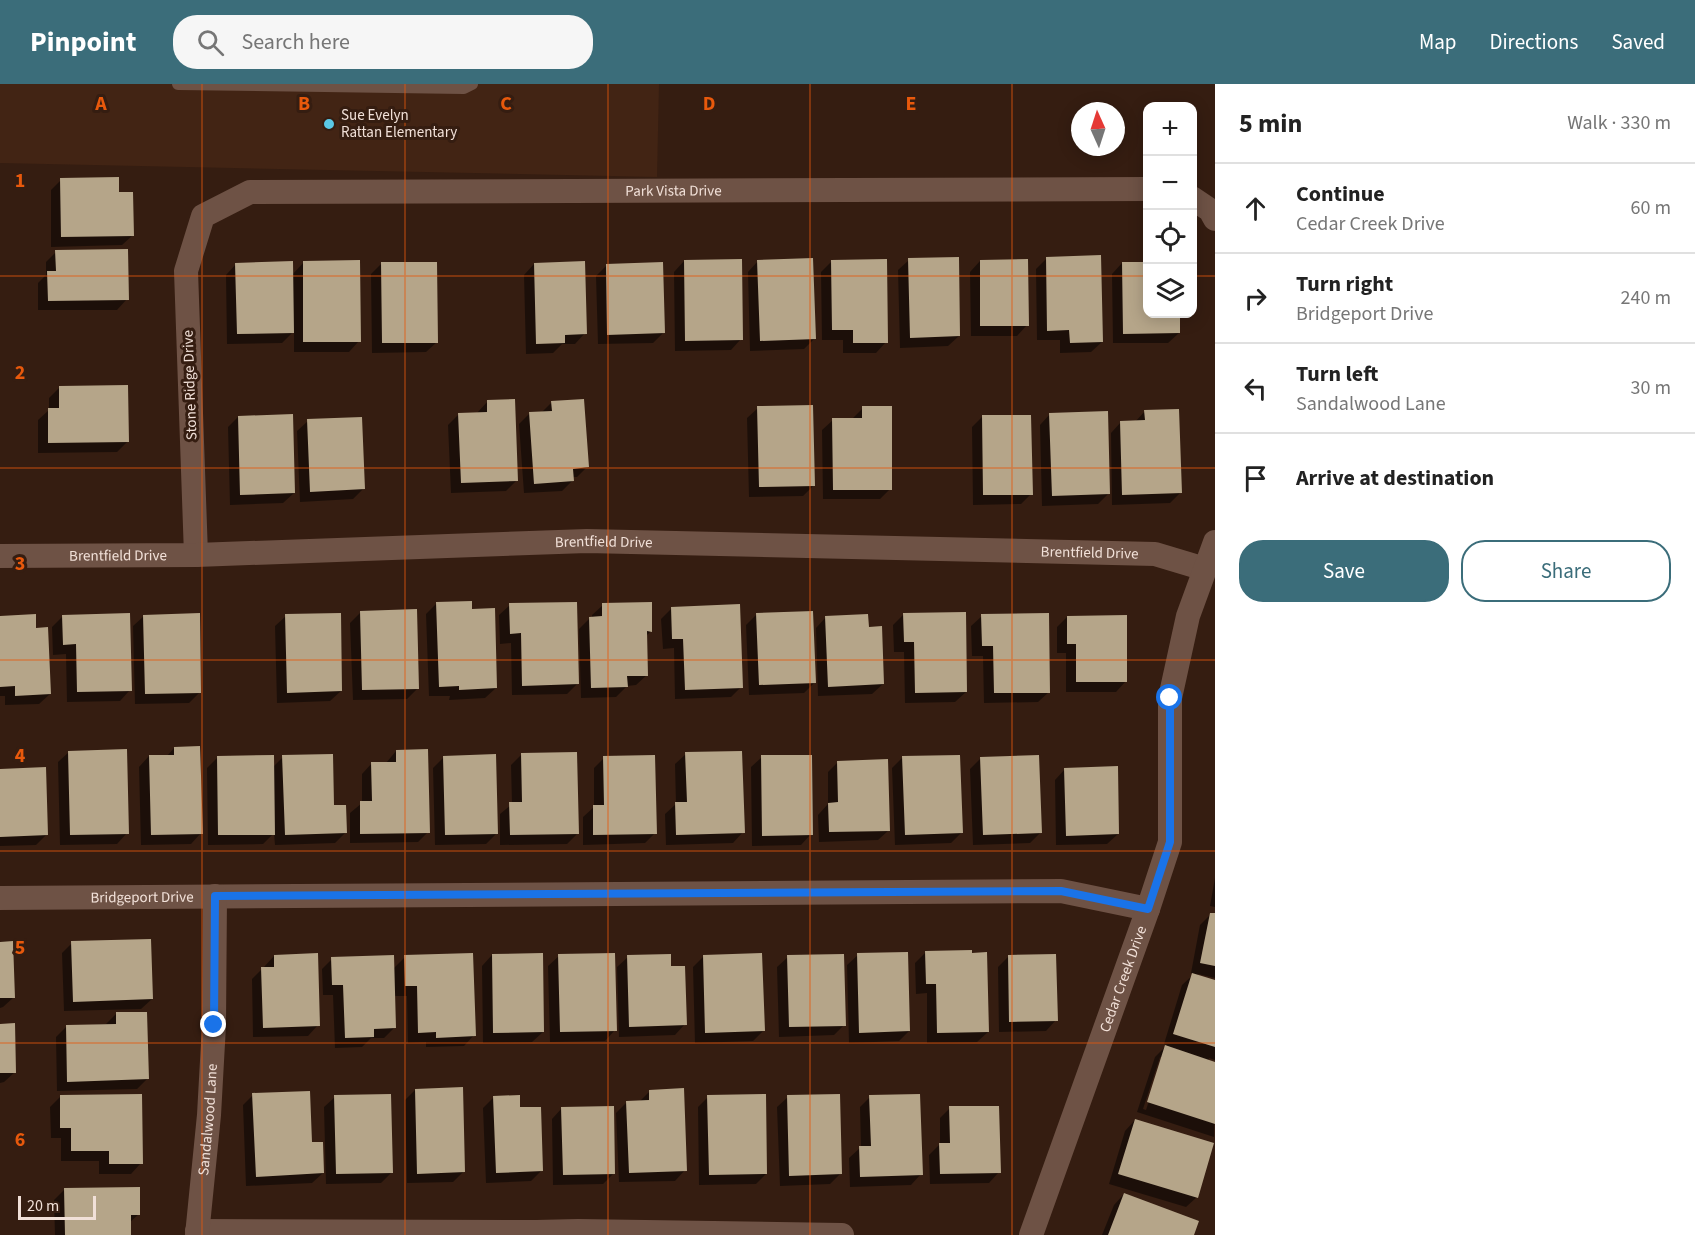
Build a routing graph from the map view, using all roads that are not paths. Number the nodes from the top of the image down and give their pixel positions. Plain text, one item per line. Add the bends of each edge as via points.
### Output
1 (178, 84) edge
2 (472, 84) edge
3 (1143, 189) edge
4 (203, 216) joint
5 (1215, 542) edge
6 (196, 555) junction
7 (0, 556) edge
8 (1205, 569) junction
9 (215, 896) junction
10 (0, 898) edge
11 (1148, 909) junction
12 (197, 1233) edge
13 (536, 1234) edge
14 (842, 1235) edge
15 (1031, 1235) edge

1 - 2 lane via 464,88
3 - 4 street, Park Vista Drive via 250,192
4 - 6 street, Stone Ridge Drive via 186,271
5 - 8 street, Cedar Creek Drive
6 - 7 street, Brentfield Drive
6 - 8 street, Brentfield Drive via 587,541 1155,554
8 - 11 street, Cedar Creek Drive via 1188,616 1170,698 1170,842
9 - 10 street, Bridgeport Drive
9 - 11 street, Bridgeport Drive via 1061,891
9 - 12 street, Sandalwood Lane via 214,1025
11 - 15 street, Cedar Creek Drive
12 - 13 street
13 - 14 street via 578,1231

